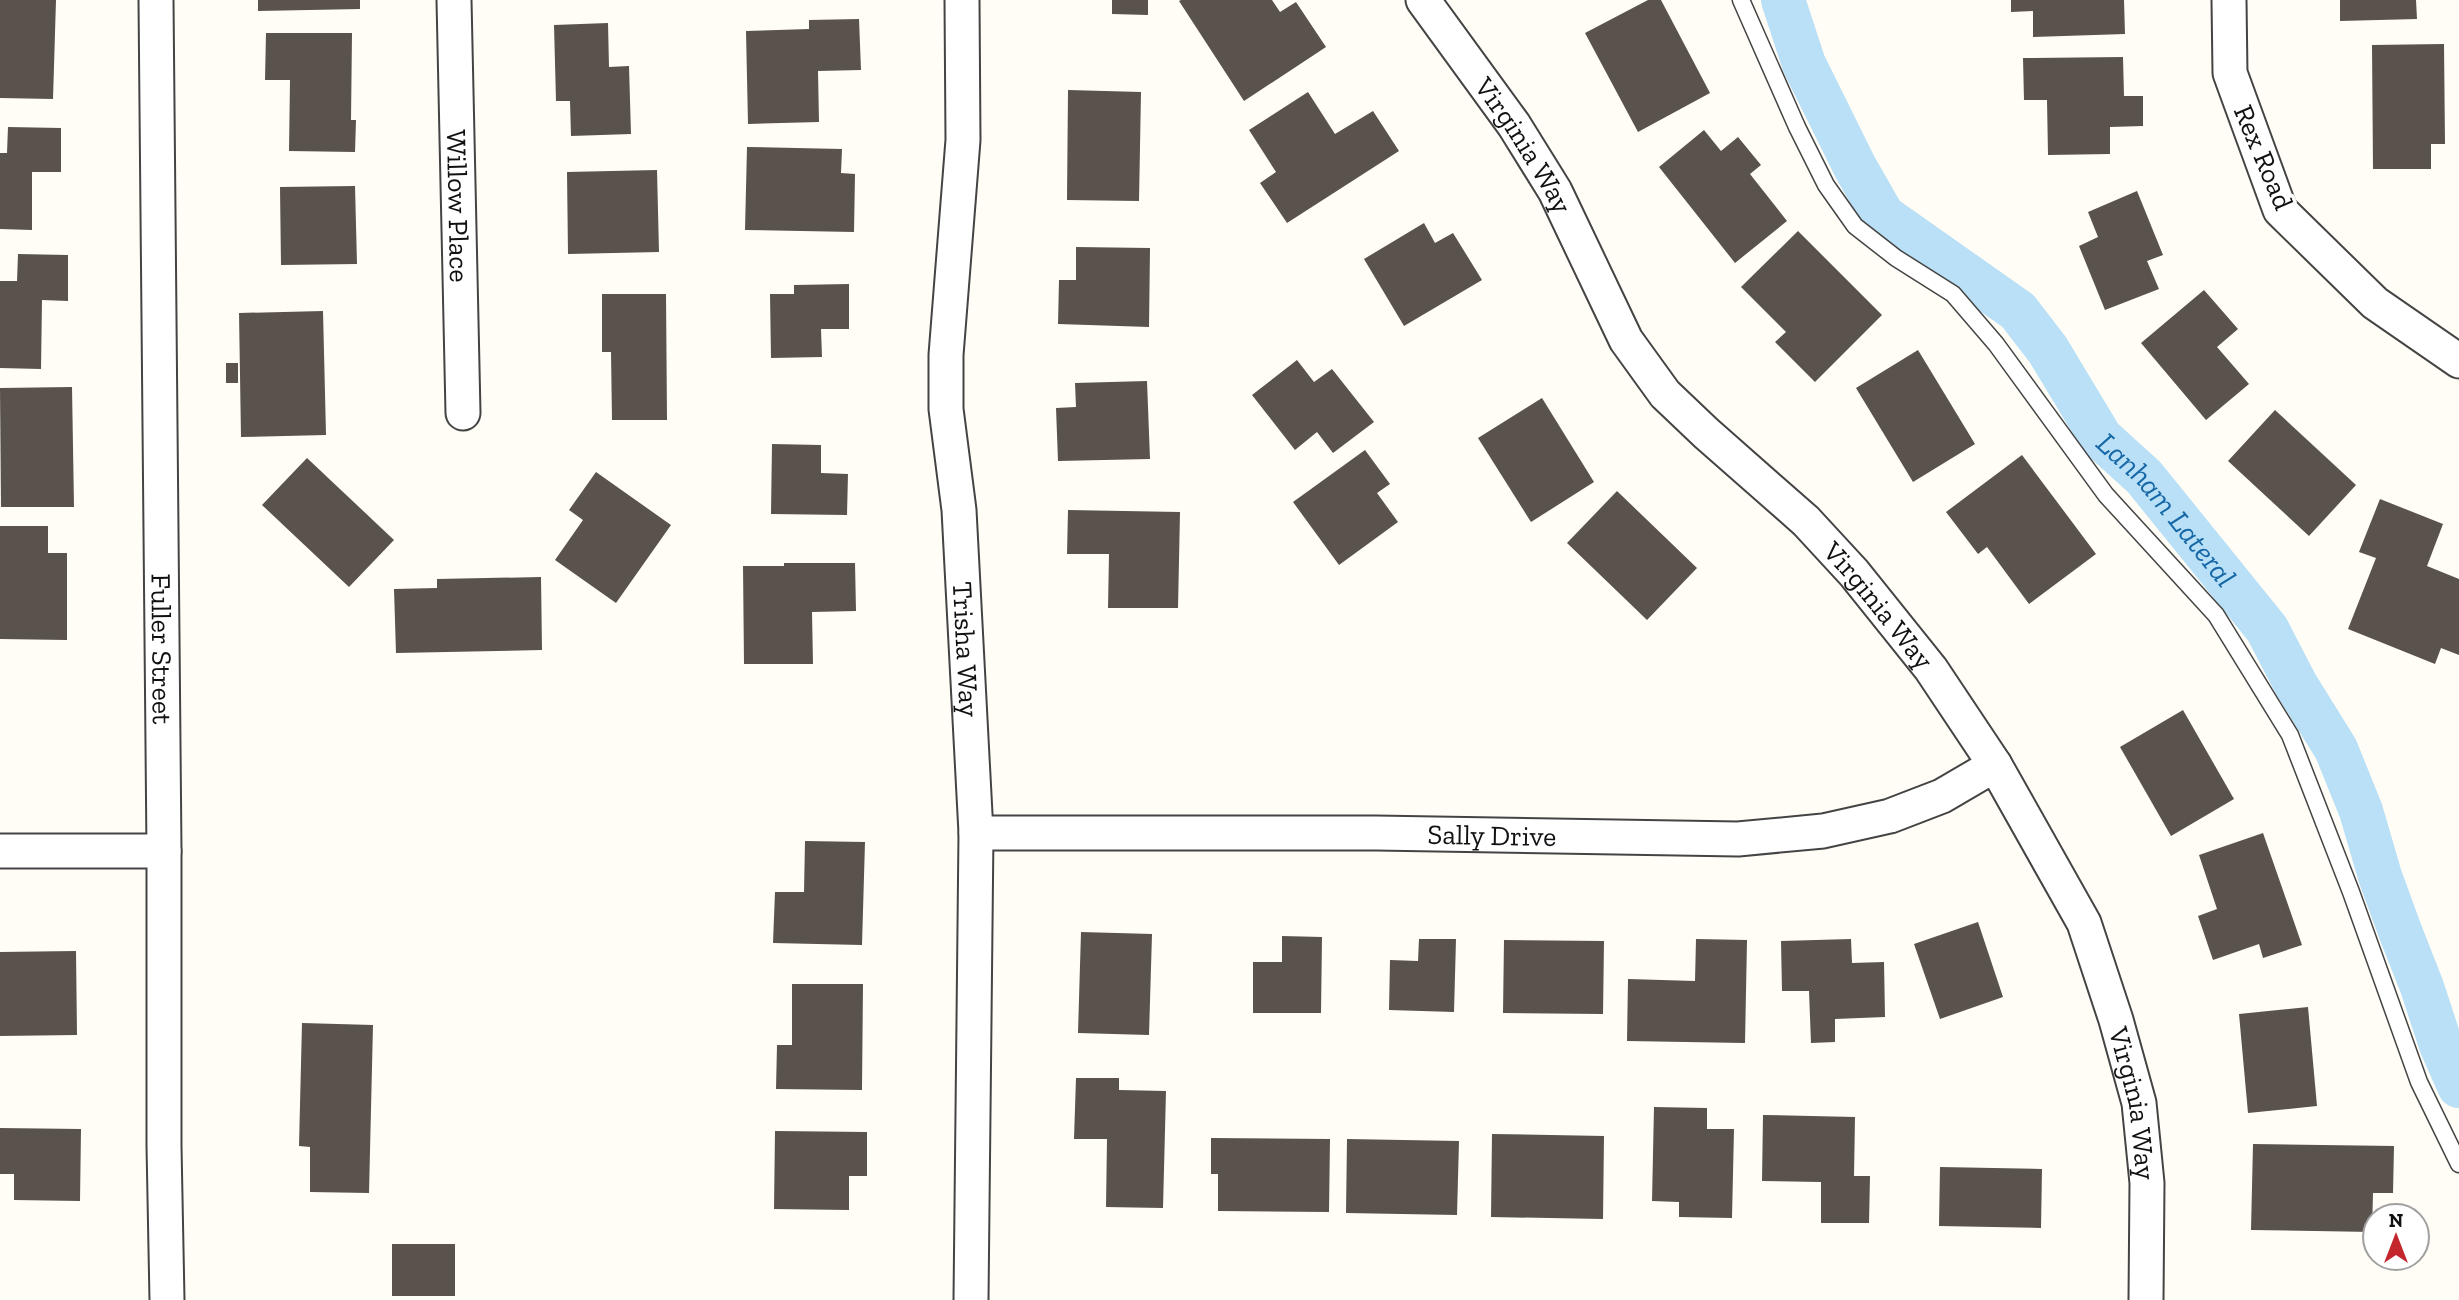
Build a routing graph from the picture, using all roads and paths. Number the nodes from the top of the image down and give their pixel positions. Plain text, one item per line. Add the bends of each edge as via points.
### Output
1 (156, 0) edge
2 (454, 0) edge
3 (962, 0) edge
4 (1423, 0) edge
5 (1741, 0) edge
6 (2228, 0) edge
7 (2459, 361) edge
8 (463, 413) dead end
9 (1995, 765) junction
10 (976, 833) junction
11 (0, 851) edge
12 (164, 851) junction
13 (2459, 1164) edge
14 (167, 1300) edge
15 (971, 1300) edge
16 (2146, 1300) edge

1 - 12 street, Fuller Street
2 - 8 street, Willow Place
3 - 10 street, Trisha Way via 963,140 946,409 959,510
4 - 9 street, Virginia Way via 1549,180 1626,340 1665,394 1806,521 1854,573 1931,669
5 - 13 lane via 1826,185 1855,226 1953,294 1996,344 2106,495 2230,636 2290,735 2419,1082
6 - 7 street, Rex Road via 2231,73 2280,210 2375,303
9 - 10 street, Sally Drive via 1942,796 1890,816 1824,831 1738,839
9 - 16 street, Virginia Way via 2084,923 2116,1020 2139,1104 2147,1183
10 - 15 street, Trisha Way
11 - 12 street
12 - 14 street, Fuller Street

